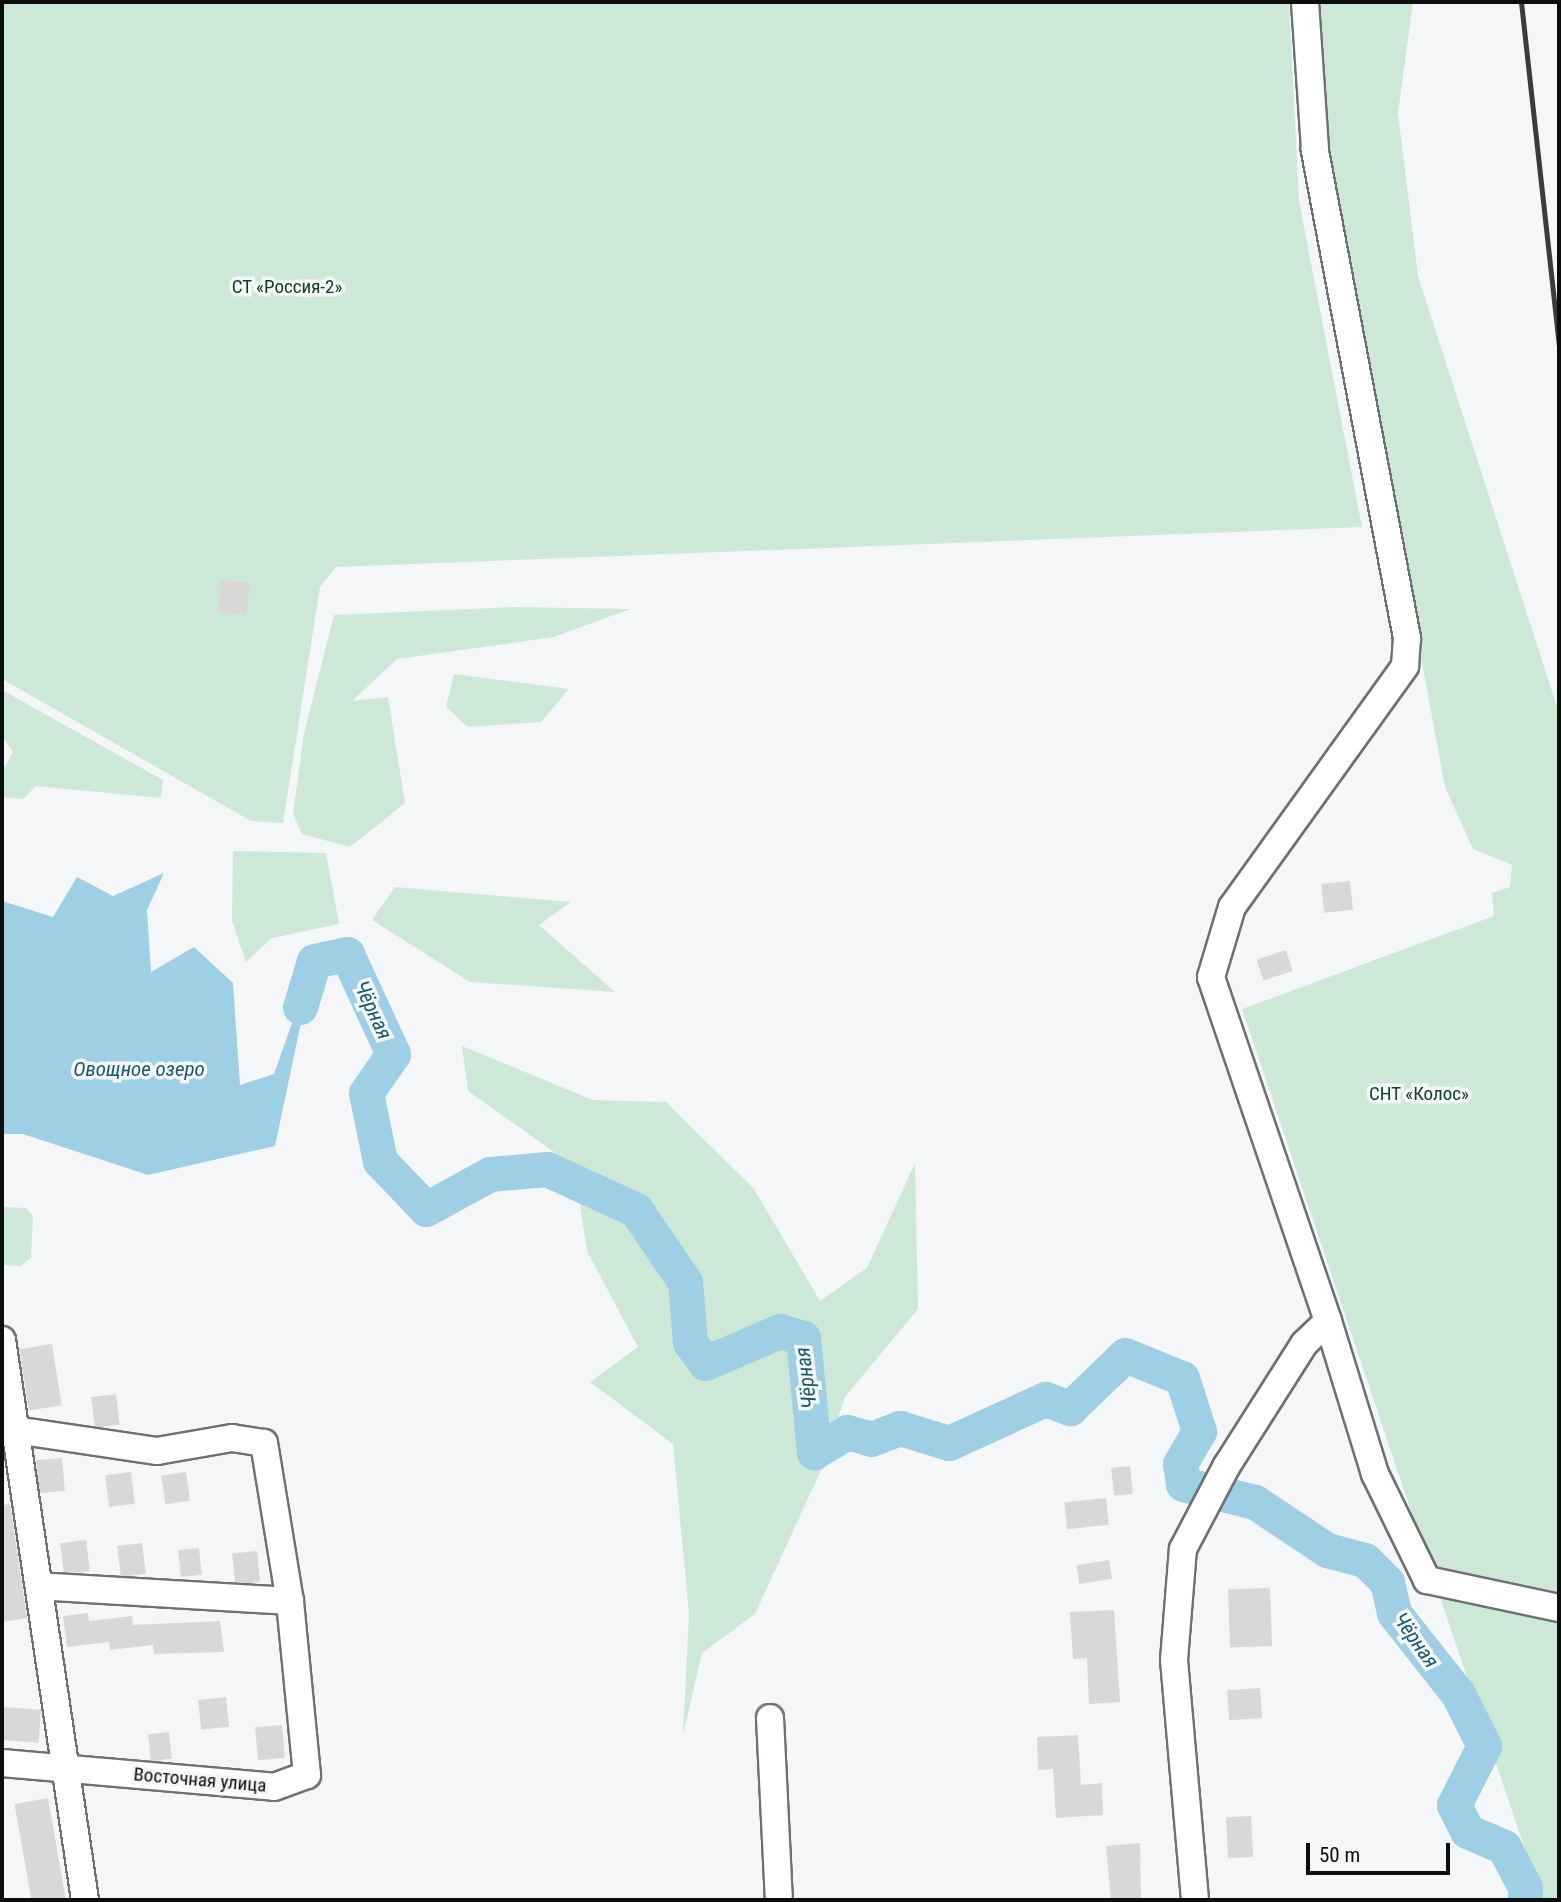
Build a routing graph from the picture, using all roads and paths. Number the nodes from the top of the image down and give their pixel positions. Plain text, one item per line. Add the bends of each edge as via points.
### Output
1 (1305, 2) edge
2 (1328, 1321) junction
3 (2, 1340) edge
4 (15, 1430) junction
5 (40, 1586) junction
6 (290, 1601) junction
7 (1559, 1608) edge
8 (770, 1718) dead end
9 (2, 1763) edge
10 (68, 1769) junction
11 (85, 1900) edge
12 (779, 1900) edge
13 (1195, 1900) edge

1 - 2 street via 1315,149 1407,638 1405,666 1232,906 1211,977
2 - 7 street via 1375,1474 1427,1580
2 - 13 street via 1304,1344 1226,1467 1183,1549 1174,1660
3 - 4 street
4 - 5 street
4 - 6 street, Восточная улица via 157,1451 232,1438 264,1443
5 - 6 street
5 - 10 street
6 - 10 street, Восточная улица via 307,1774 274,1787
8 - 12 street
9 - 10 street, Восточная улица
10 - 11 street

